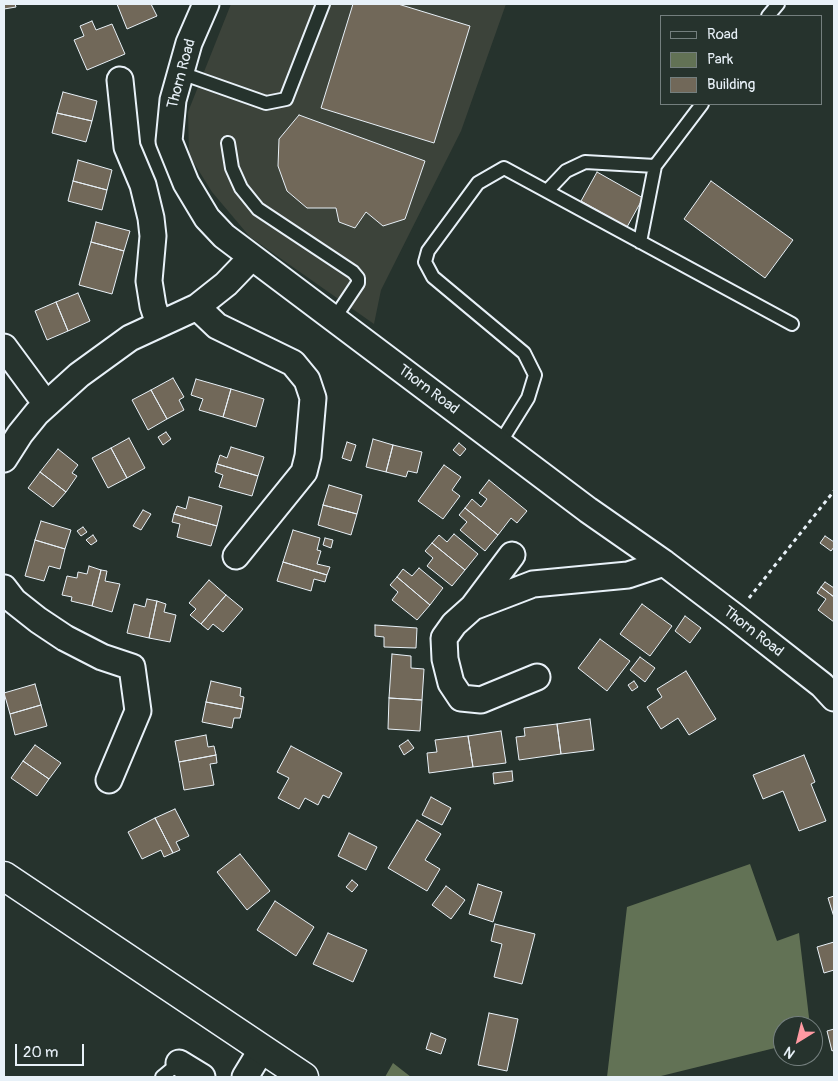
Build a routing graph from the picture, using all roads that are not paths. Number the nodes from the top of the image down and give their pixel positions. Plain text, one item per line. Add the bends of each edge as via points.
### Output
1 (206, 4) edge
2 (323, 4) edge
3 (778, 4) edge
4 (769, 15) edge
5 (181, 73) junction
6 (120, 80) dead end
7 (701, 105) edge
8 (228, 143) dead end
9 (655, 166) junction
10 (548, 190) junction
11 (640, 242) junction
12 (251, 258) junction
13 (197, 307) junction
14 (334, 319) junction
15 (159, 324) junction
16 (792, 324) dead end
17 (4, 348) edge
18 (46, 404) junction
19 (500, 443) junction
20 (4, 458) edge
21 (512, 555) dead end
22 (236, 556) dead end
23 (664, 563) junction
24 (4, 588) edge
25 (473, 607) junction
26 (537, 677) dead end
27 (834, 698) edge
28 (110, 780) dead end
29 (4, 876) edge
30 (262, 1049) junction
31 (171, 1070) edge
32 (202, 1077) edge
33 (245, 1077) edge
34 (304, 1077) edge

1 - 5 street, Thorn Road via 189,43
2 - 5 lane via 286,99 266,102
3 - 4 lane
5 - 12 street, Thorn Road via 173,100 169,142 186,183 208,218
6 - 15 street via 127,147 143,185 151,218 153,236 149,281
7 - 9 lane
8 - 14 lane via 232,168 241,188 258,209 358,278 358,283
9 - 10 lane via 585,162 566,171
9 - 11 lane
10 - 11 lane
10 - 19 lane via 504,168 478,183 428,251 425,262 433,277 524,354 535,375 528,398
11 - 16 lane
12 - 13 street
12 - 14 street, Thorn Road
13 - 15 street
13 - 22 street via 217,326 293,363 307,380 313,398 304,472
14 - 19 street, Thorn Road
15 - 18 street via 104,356
17 - 18 street
18 - 20 street
19 - 23 street, Thorn Road
21 - 25 street
23 - 25 street via 628,575 533,584
23 - 27 street, Thorn Road via 822,685
24 - 28 street via 14,601 65,638 102,657 132,667 138,711
25 - 26 street via 444,638 451,683 461,698 481,700
29 - 30 main road
30 - 33 street
30 - 34 main road
31 - 32 street

